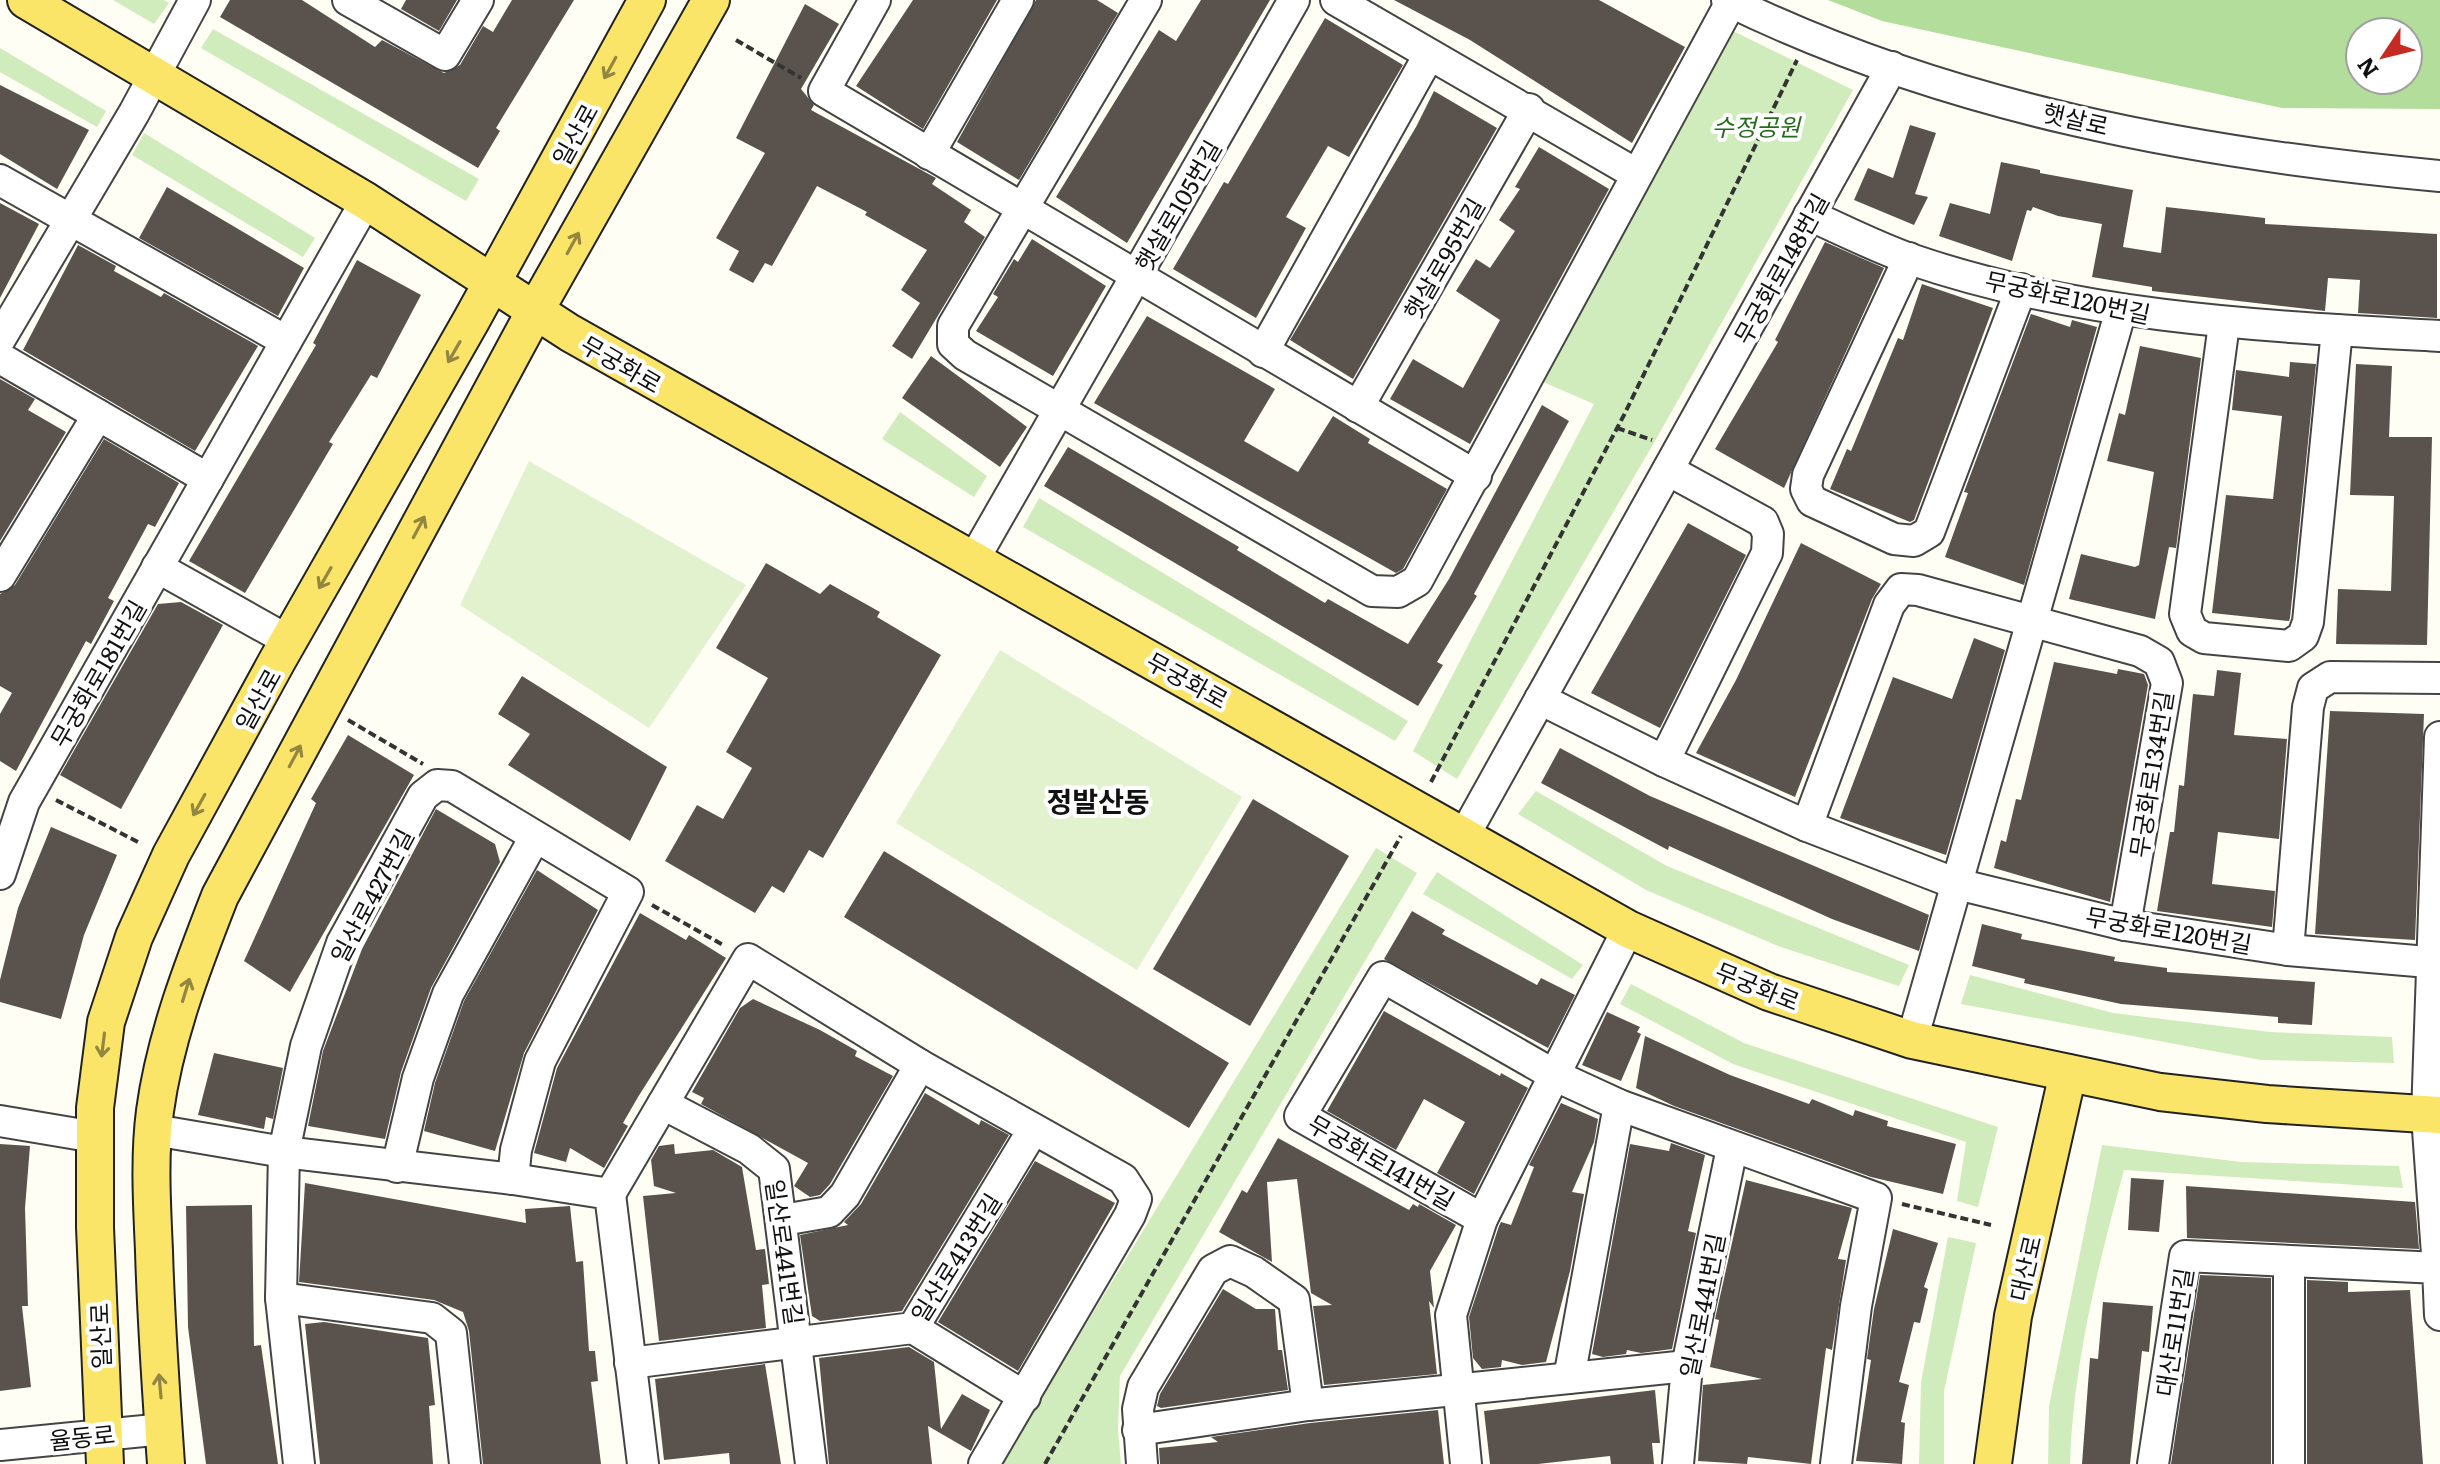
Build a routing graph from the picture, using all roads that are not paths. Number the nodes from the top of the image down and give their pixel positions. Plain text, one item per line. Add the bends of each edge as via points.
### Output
1 (26, 0) edge
2 (195, 0) edge
3 (348, 0) edge
4 (478, 0) edge
5 (647, 0) edge
6 (711, 0) edge
7 (875, 0) edge
8 (1018, 0) edge
9 (1146, 0) edge
10 (1294, 0) edge
11 (1336, 0) edge
12 (1729, 1) edge
13 (1429, 55) junction
14 (1892, 67) junction
15 (154, 74) junction
16 (1529, 109) junction
17 (929, 154) junction
18 (1636, 174) junction
19 (2440, 176) edge
20 (0, 180) edge
21 (366, 201) junction
22 (1021, 209) junction
23 (1809, 215) junction
24 (70, 220) junction
25 (1909, 258) junction
26 (1135, 278) junction
27 (491, 283) junction
28 (2021, 289) junction
29 (2121, 310) junction
30 (535, 311) junction
31 (2224, 324) junction
32 (2337, 330) junction
33 (2440, 336) edge
34 (0, 339) edge
35 (286, 341) junction
36 (1263, 352) junction
37 (0, 358) edge
38 (1358, 407) junction
39 (1059, 410) junction
40 (98, 415) junction
41 (1668, 470) junction
42 (1476, 476) junction
43 (208, 479) junction
44 (974, 559) junction
45 (157, 567) junction
46 (0, 576) edge
47 (2032, 621) junction
48 (289, 641) junction
49 (2440, 678) edge
50 (1540, 699) junction
51 (2440, 737) edge
52 (1664, 761) junction
53 (25, 797) edge
54 (1807, 826) junction
55 (1465, 834) junction
56 (535, 837) junction
57 (0, 874) edge
58 (1957, 884) junction
59 (2125, 925) junction
60 (1628, 929) junction
61 (2288, 950) junction
62 (2436, 964) edge
63 (1912, 1040) junction
64 (920, 1065) junction
65 (2068, 1073) junction
66 (1556, 1076) junction
67 (663, 1104) junction
68 (1619, 1105) junction
69 (2434, 1115) edge
70 (0, 1121) edge
71 (154, 1130) junction
72 (1033, 1130) junction
73 (95, 1137) junction
74 (1732, 1148) junction
75 (284, 1152) junction
76 (397, 1167) junction
77 (513, 1179) junction
78 (610, 1194) junction
79 (1482, 1219) junction
80 (783, 1220) junction
81 (2289, 1262) junction
82 (2438, 1268) edge
83 (281, 1298) junction
84 (2440, 1315) edge
85 (913, 1328) junction
86 (799, 1343) junction
87 (630, 1363) junction
88 (1687, 1366) junction
89 (1569, 1378) junction
90 (1458, 1389) junction
91 (1025, 1397) junction
92 (1308, 1405) junction
93 (1138, 1430) junction
94 (0, 1445) edge
95 (165, 1447) edge
96 (103, 1449) edge
97 (299, 1464) edge
98 (465, 1464) edge
99 (643, 1464) edge
100 (811, 1464) edge
101 (984, 1464) edge
102 (1142, 1464) edge
103 (1466, 1464) edge
104 (1678, 1464) edge
105 (1836, 1464) edge
106 (1993, 1464) edge
107 (2153, 1464) edge
108 (2289, 1464) edge

1 - 15 main road, 무궁화로
2 - 15 street
3 - 4 street via 445,55
5 -> 27 main road, 일산로
30 -> 6 main road
7 - 17 street via 824,91
8 - 17 street
9 - 22 street
10 - 26 street, 햇살로105번길
11 - 13 street
12 - 14 street, 햇살로
12 - 18 street
13 - 16 street
13 - 36 street
14 - 19 street, 햇살로 via 1973,94 2186,144
14 - 23 street, 무궁화로148번길
15 - 21 main road, 무궁화로
15 - 24 street
16 - 18 street
16 - 38 street, 햇살로95번길
17 - 22 street
18 - 42 street
20 - 24 street
21 - 27 main road, 무궁화로
21 - 35 street, 무궁화로181번길
22 - 26 street
22 - 39 street via 953,326 953,344
23 - 25 street, 무궁화로120번길
23 - 41 street, 무궁화로148번길
24 - 34 street
24 - 35 street
25 - 28 street, 무궁화로120번길
25 - 28 street via 1806,489 1812,501 1894,539 1914,541 1929,532
26 - 36 street
26 - 39 street, 햇살로105번길
27 - 30 main road, 무궁화로
27 -> 48 main road, 일산로
28 - 29 street, 무궁화로120번길
29 - 31 street, 무궁화로120번길
29 - 47 street
30 - 44 main road, 무궁화로
71 -> 30 main road via 166,1055 220,896
31 - 32 street, 무궁화로120번길
31 - 32 street via 2185,614 2192,631 2204,638 2289,646 2303,636 2308,622
32 - 33 street, 무궁화로120번길
35 - 43 street, 무궁화로181번길
36 - 38 street
37 - 40 street
38 - 42 street
39 - 42 street via 1372,591 1398,592 1417,581
39 - 44 street, 햇살로105번길
40 - 43 street
40 - 46 street
41 - 50 street, 무궁화로148번길
41 - 52 street via 1763,522 1768,534 1767,553
43 - 45 street, 무궁화로181번길
44 - 55 main road, 무궁화로
45 - 48 street
45 - 53 street, 무궁화로181번길
47 - 54 street, 무궁화로134번길 via 1901,589 1889,605
47 - 58 street
47 - 59 street, 무궁화로134번길 via 2140,651 2159,662 2167,683
48 -> 73 main road, 일산로 via 171,855 134,937 106,1022
49 - 61 street, 무궁화로120번길 via 2330,677 2313,688
50 - 52 street
50 - 55 street, 무궁화로148번길
51 - 62 street
52 - 54 street
53 - 57 street, 무궁화로181번길
54 - 58 street
55 - 60 main road, 무궁화로
56 - 75 street, 일산로427번길 via 452,786 437,785 423,796 342,943 306,1046
56 - 76 street via 448,994 418,1078
56 - 77 street via 628,892 540,1061
58 - 59 street, 무궁화로120번길
58 - 63 street
59 - 61 street, 무궁화로120번길
60 - 63 main road, 무궁화로 via 1769,992
60 - 66 street, 무궁화로141번길
61 - 62 street, 무궁화로120번길
62 - 69 street
63 - 65 main road, 무궁화로
64 - 67 street via 748,959
64 - 72 street
64 - 80 street via 845,1195 829,1212
65 - 69 main road, 무궁화로 via 2160,1092
65 - 106 main road, 대산로 via 2013,1316
66 - 68 street, 무궁화로141번길
66 - 79 street, 무궁화로141번길
66 - 79 street, 무궁화로141번길 via 1383,977 1300,1116
67 - 78 street
67 - 80 street, 일산로441번길 via 749,1149 774,1169
68 - 74 street, 무궁화로141번길
68 - 89 street
69 - 82 street
70 - 73 street
71 - 75 street
95 -> 71 main road via 153,1222
72 - 85 street, 일산로413번길
72 - 91 street via 1123,1179 1136,1199
73 - 96 main road, 일산로
74 - 88 street, 일산로441번길
74 - 105 street, 무궁화로141번길 via 1876,1198
75 - 76 street
75 - 83 street
76 - 77 street
77 - 78 street
78 - 87 street
79 - 90 street, 무궁화로141번길 via 1451,1315
80 - 86 street, 일산로441번길
81 - 82 street, 대산로11번길
81 - 107 street, 대산로11번길 via 2185,1256
81 - 108 street
82 - 84 street
83 - 97 street
83 - 98 street via 432,1318 451,1333
85 - 86 street, 일산로413번길
85 - 91 street
86 - 87 street, 일산로413번길
86 - 100 street, 일산로441번길
87 - 99 street
88 - 89 street
88 - 104 street, 일산로441번길
89 - 90 street
90 - 92 street
90 - 103 street, 무궁화로141번길
91 - 101 street
92 - 93 street
92 - 93 street via 1294,1300 1230,1261 1213,1270 1143,1387
93 - 102 street
94 - 96 street, 율동로
95 - 96 street, 율동로

